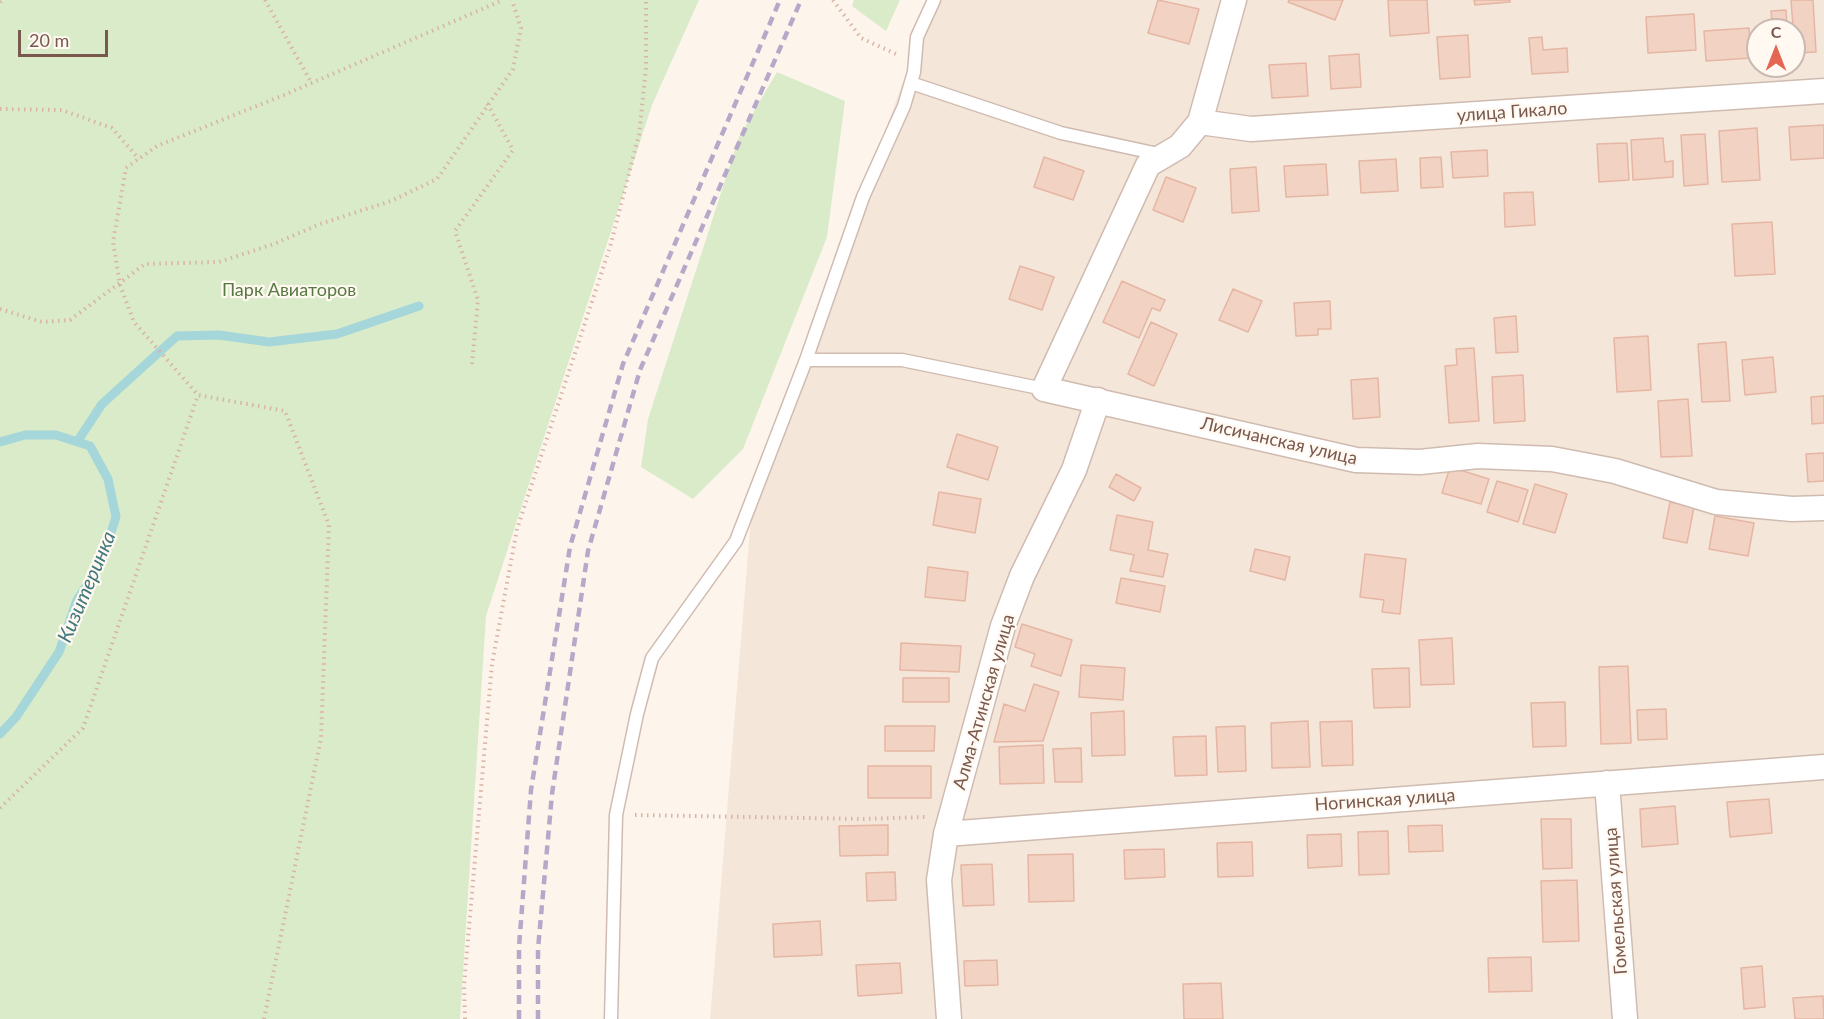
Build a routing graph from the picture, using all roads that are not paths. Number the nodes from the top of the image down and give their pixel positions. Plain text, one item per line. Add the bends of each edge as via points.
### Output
1 (934, 0) edge
2 (1234, 0) edge
3 (911, 83) junction
4 (1824, 91) edge
5 (1200, 122) junction
6 (1164, 156) junction
7 (806, 360) junction
8 (1044, 389) junction
9 (1098, 400) junction
10 (1824, 508) edge
11 (1824, 767) edge
12 (1608, 783) junction
13 (949, 825) junction
14 (610, 1019) edge
15 (950, 1019) edge
16 (1625, 1019) edge

1 - 3 lane via 917,37
2 - 5 street
3 - 6 lane via 1061,133
3 - 7 lane via 863,197
4 - 5 street, улица Гикало via 1251,129
5 - 6 street via 1180,146
6 - 8 street via 1148,165
7 - 8 lane, Лисичанская улица via 902,360
7 - 14 lane via 736,541 652,658 616,815
8 - 9 street, Лисичанская улица
9 - 10 street, Лисичанская улица via 1356,460 1420,462 1478,456 1552,459 1615,471 1716,502
9 - 13 street, Алма-Атинская улица via 1074,470 1022,576 1003,626
11 - 12 street, Ногинская улица
12 - 13 street, Ногинская улица
12 - 16 street, Гомельская улица
13 - 15 street, Алма-Атинская улица via 939,880

